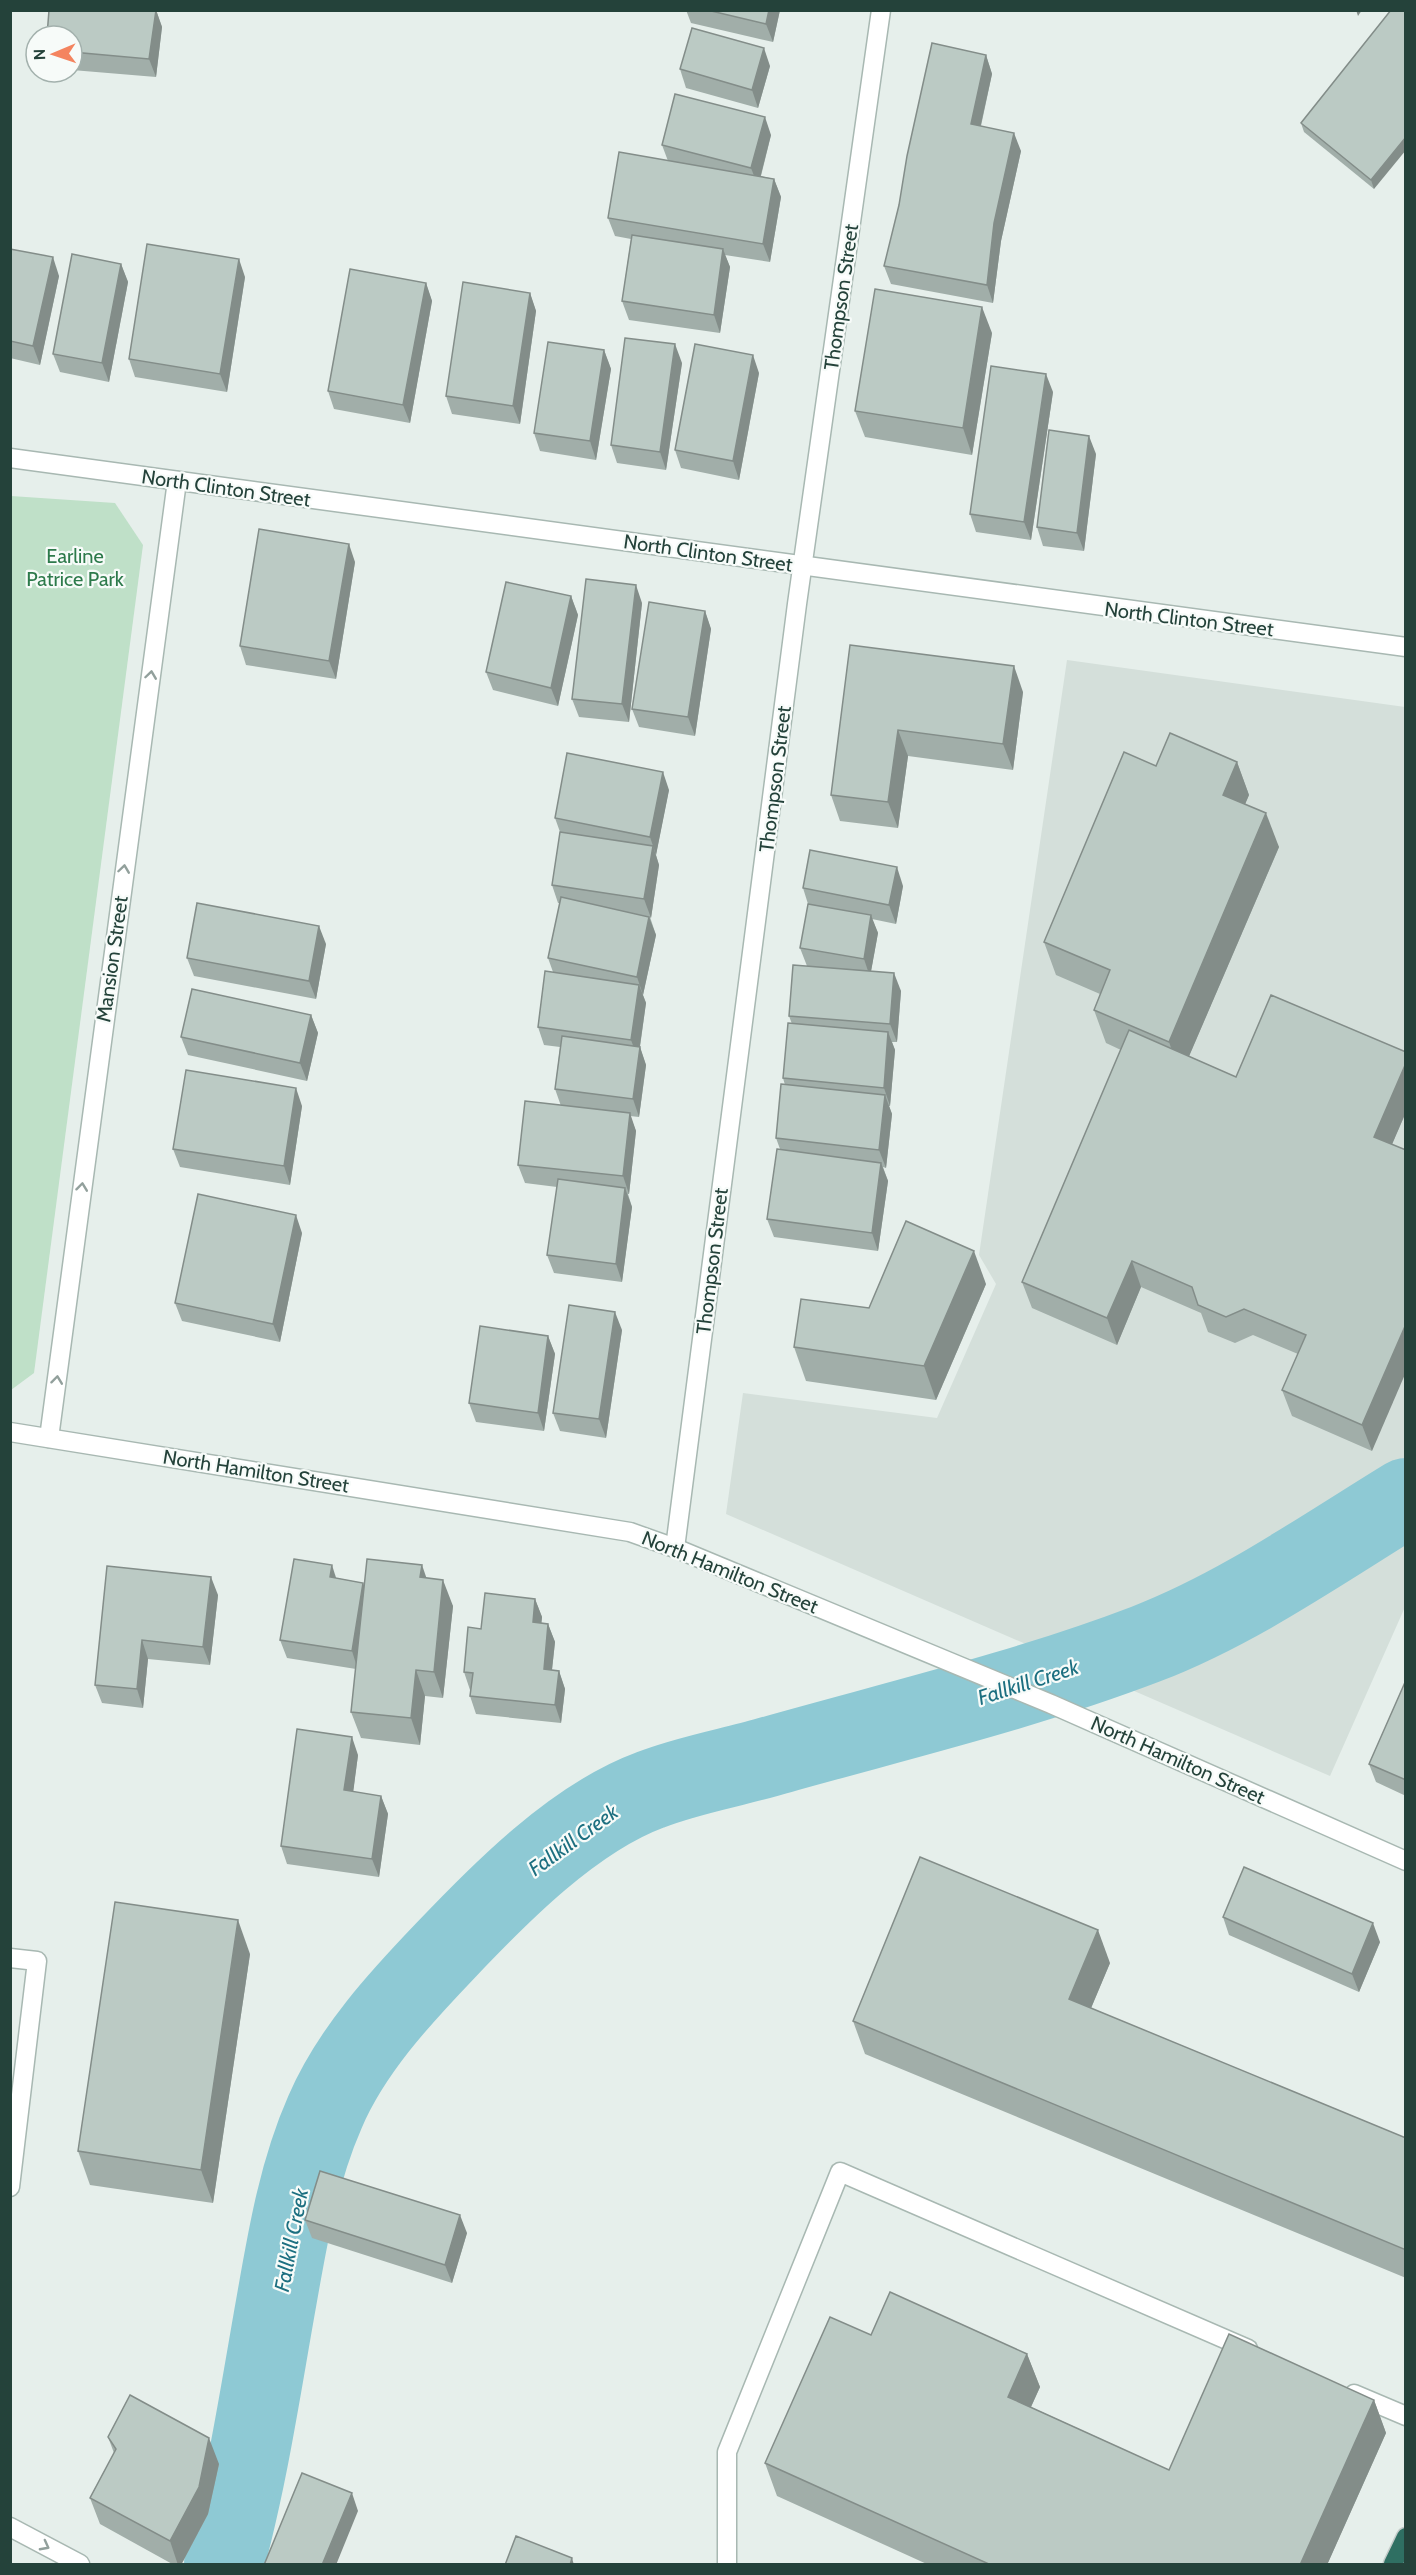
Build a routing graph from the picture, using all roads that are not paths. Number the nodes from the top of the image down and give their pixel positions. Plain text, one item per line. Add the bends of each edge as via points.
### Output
1 (881, 10) edge
2 (10, 458) edge
3 (177, 481) junction
4 (802, 566) junction
5 (1406, 647) edge
6 (10, 1432) edge
7 (49, 1438) junction
8 (675, 1548) junction
9 (1406, 1861) edge
10 (10, 1958) edge
11 (10, 2187) edge
12 (1266, 2356) edge
13 (1341, 2388) edge
14 (1406, 2416) edge
15 (10, 2527) edge
16 (1406, 2537) edge
17 (80, 2565) edge
18 (727, 2565) edge
19 (1393, 2565) edge

1 - 4 street, Thompson Street
2 - 3 street, North Clinton Street
3 - 4 street, North Clinton Street
7 -> 3 street, Mansion Street
4 - 5 street, North Clinton Street
4 - 8 street, Thompson Street
6 - 7 street, North Hamilton Street
7 - 8 street, North Hamilton Street via 630,1532
8 - 9 street, North Hamilton Street via 1051,1704
10 - 11 street via 37,1961
12 - 18 street via 840,2172 728,2452
13 - 14 street
15 -> 17 street
16 - 19 highway

